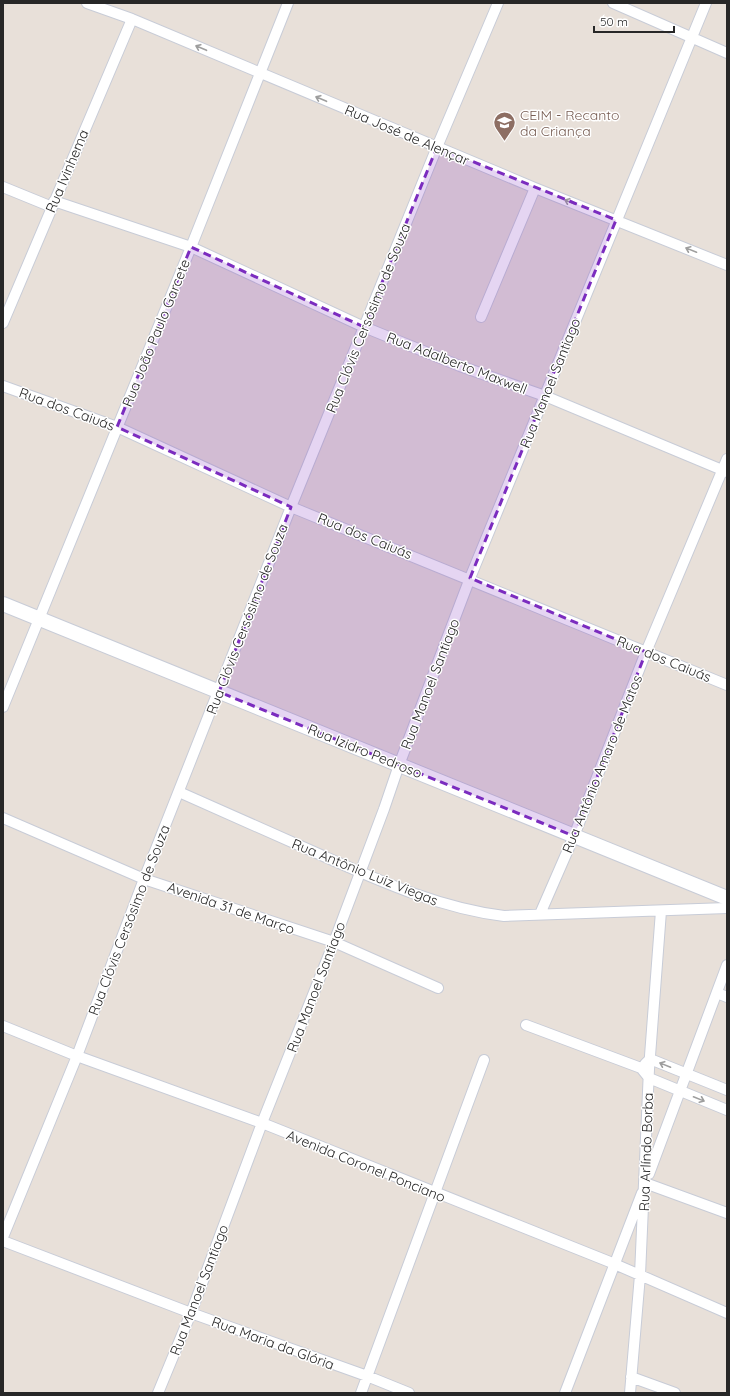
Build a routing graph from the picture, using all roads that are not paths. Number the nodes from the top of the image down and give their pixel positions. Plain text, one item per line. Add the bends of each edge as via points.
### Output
1 (87, 3) edge
2 (288, 3) edge
3 (498, 3) edge
4 (613, 3) edge
5 (706, 3) edge
6 (132, 19) junction
7 (692, 38) junction
8 (727, 53) edge
9 (260, 74) junction
10 (437, 147) junction
11 (3, 187) edge
12 (536, 188) junction
13 (53, 204) junction
14 (616, 220) junction
15 (191, 247) junction
16 (727, 265) edge
17 (481, 317) dead end
18 (3, 323) edge
19 (364, 327) junction
20 (3, 386) edge
21 (545, 396) junction
22 (117, 427) junction
23 (727, 459) edge
24 (725, 471) edge
25 (291, 507) junction
26 (470, 578) junction
27 (3, 604) edge
28 (40, 619) junction
29 (646, 652) junction
30 (727, 685) edge
31 (219, 692) junction
32 (3, 707) edge
33 (399, 764) junction
34 (179, 792) junction
35 (3, 818) edge
36 (574, 836) junction
37 (360, 872) junction
38 (144, 879) junction
39 (727, 898) edge
40 (727, 908) edge
41 (661, 911) junction
42 (540, 914) junction
43 (334, 942) junction
44 (727, 965) edge
45 (438, 988) dead end
46 (717, 993) junction
47 (727, 997) edge
48 (526, 1025) dead end
49 (3, 1026) edge
50 (77, 1056) junction
51 (650, 1059) junction
52 (484, 1060) dead end
53 (641, 1068) junction
54 (686, 1074) junction
55 (649, 1078) junction
56 (727, 1090) edge
57 (680, 1091) junction
58 (727, 1110) edge
59 (262, 1124) junction
60 (645, 1183) junction
61 (435, 1193) junction
62 (727, 1213) edge
63 (3, 1237) edge
64 (3, 1241) edge
65 (614, 1264) junction
66 (640, 1275) junction
67 (727, 1313) edge
68 (191, 1314) junction
69 (367, 1376) junction
70 (631, 1377) junction
71 (158, 1393) edge
72 (361, 1393) edge
73 (409, 1393) edge
74 (565, 1393) edge
75 (630, 1393) edge
76 (675, 1393) edge

1 - 6 street, Rua José de Alençar
2 - 9 street, Rua João Paulo Garcete
3 - 10 street, Rua Clóvis Cersósimo de Souza
4 - 7 street
5 - 7 street, Rua Manoel Santiago
9 -> 6 street, Rua José de Alençar
6 - 13 street, Rua Ivinhema
7 - 8 street
7 - 14 street, Rua Manoel Santiago
10 -> 9 street, Rua José de Alençar
9 - 15 street, Rua João Paulo Garcete
10 - 12 street, Rua José de Alençar
10 - 19 street, Rua Clóvis Cersósimo de Souza
11 - 13 street, Rua Adalberto Maxwell
14 -> 12 street, Rua José de Alençar
12 - 17 street
13 - 15 street, Rua Adalberto Maxwell
13 - 18 street, Rua Ivinhema
16 -> 14 street, Rua José de Alençar
14 - 21 street, Rua Manoel Santiago
15 - 19 street, Rua Adalberto Maxwell
15 - 22 street, Rua João Paulo Garcete
19 - 21 street, Rua Adalberto Maxwell via 460,366
19 - 25 street, Rua Clóvis Cersósimo de Souza
20 - 22 street, Rua dos Caiuás
21 - 24 street, Rua Adalberto Maxwell
21 - 26 street, Rua Manoel Santiago
22 - 25 street, Rua dos Caiuás
22 - 28 street, Rua João Paulo Garcete
23 - 24 street, Rua Antônio Amaro de Matos
24 - 29 street, Rua Antônio Amaro de Matos
25 - 26 street, Rua dos Caiuás
25 - 31 street, Rua Clóvis Cersósimo de Souza
26 - 29 street, Rua dos Caiuás
26 - 33 street, Rua Manoel Santiago
27 - 28 street, Rua Izidro Pedroso
28 - 31 street, Rua Izidro Pedroso
28 - 32 street, Rua João Paulo Garcete
29 - 30 street, Rua dos Caiuás
29 - 36 street, Rua Antônio Amaro de Matos
31 - 33 street, Rua Izidro Pedroso
31 - 34 street, Rua Clóvis Cersósimo de Souza
33 - 36 street, Rua Izidro Pedroso
33 - 37 street, Rua Manoel Santiago
34 - 37 street, Rua Antônio Luiz Viegas
34 - 38 street, Rua Clóvis Cersósimo de Souza
35 - 38 street, Avenida 31 de Março
36 - 39 street, Rua Izidro Pedroso
36 - 42 street, Rua Antônio Amaro de Matos
37 - 42 street, Rua Antônio Luiz Viegas via 426,899 472,912 504,916
37 - 43 street, Rua Manoel Santiago
38 - 43 street, Avenida 31 de Março
38 - 50 street, Rua Clóvis Cersósimo de Souza
40 - 41 street, Rua Antônio Luiz Viegas
41 - 42 street, Rua Antônio Luiz Viegas
41 - 51 street, Rua Arlíndo Borba
43 - 45 street, Avenida 31 de Março
43 - 59 street, Rua Manoel Santiago
44 - 46 street
46 - 47 street
46 - 54 street
48 - 53 street
49 - 50 street, Avenida Coronel Ponciano
50 - 59 street, Avenida Coronel Ponciano
50 - 63 street, Rua Clóvis Cersósimo de Souza
51 - 53 street
54 -> 51 street
51 - 55 street, Rua Arlíndo Borba
52 - 61 street
53 - 55 street
54 - 56 street
54 - 57 street
55 - 57 street
55 - 60 street, Rua Arlíndo Borba
57 -> 58 street
57 - 60 street
59 - 61 street, Avenida Coronel Ponciano
59 - 68 street, Rua Manoel Santiago
60 - 62 street
60 - 65 street
60 - 66 street, Rua Arlíndo Borba
61 - 65 street, Avenida Coronel Ponciano
61 - 69 street
64 - 68 street, Rua Maria da Glória
65 - 66 street, Avenida Coronel Ponciano
65 - 74 street
66 - 67 street, Avenida Coronel Ponciano
66 - 70 street, Rua Arlíndo Borba
68 - 69 street, Rua Maria da Glória
68 - 71 street, Rua Manoel Santiago
69 - 72 street
69 - 73 street, Rua Maria da Glória
70 - 75 street, Rua Arlíndo Borba
70 - 76 street

